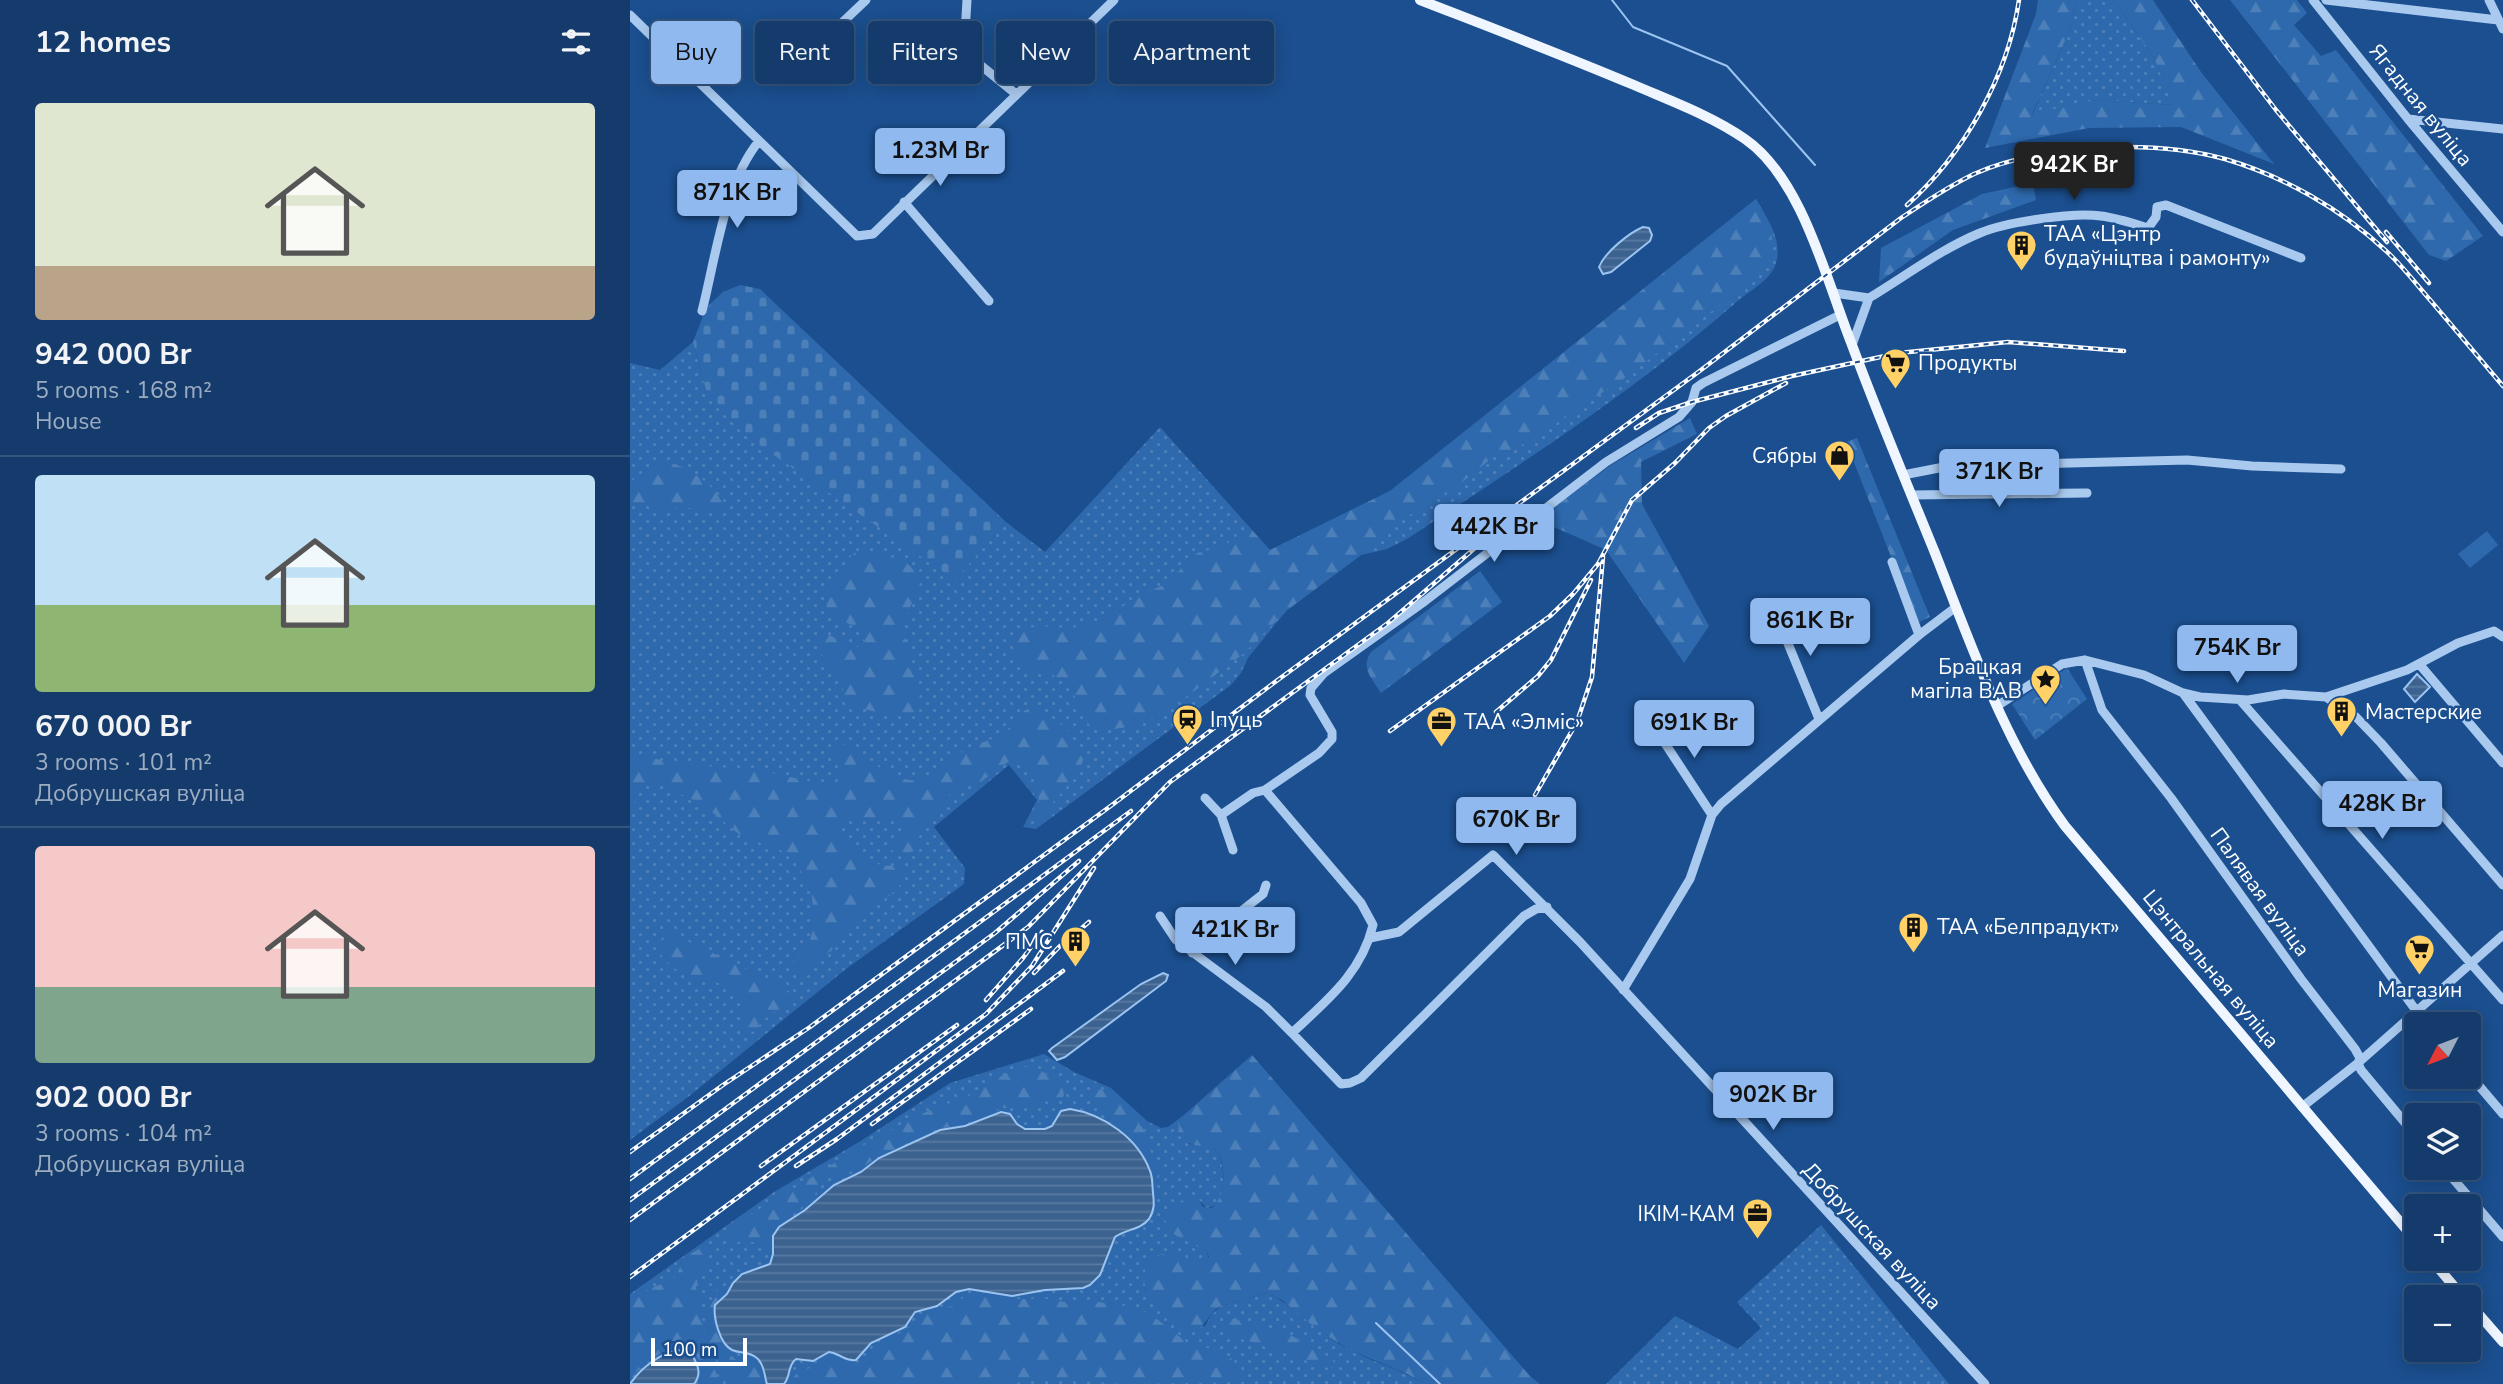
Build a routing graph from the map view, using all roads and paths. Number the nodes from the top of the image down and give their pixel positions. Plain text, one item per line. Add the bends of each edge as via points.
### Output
1 (866, 0) edge
2 (967, 0) edge
3 (1114, 0) edge
4 (1420, 0) edge
5 (2313, 0) edge
6 (2326, 0) edge
7 (2489, 0) edge
8 (630, 15) edge
9 (2498, 20) junction
10 (844, 21) edge
11 (2503, 29) edge
12 (1016, 94) junction
13 (2408, 119) junction
14 (2503, 129) edge
15 (759, 141) junction
16 (904, 202) junction
17 (2503, 232) edge
18 (2301, 258) dead end
19 (1834, 293) junction
20 (1869, 298) junction
21 (989, 302) dead end
22 (702, 311) dead end
23 (1840, 315) junction
24 (1852, 345) junction
25 (2341, 469) dead end
26 (1903, 475) junction
27 (2087, 494) dead end
28 (1911, 495) junction
29 (1892, 562) dead end
30 (1773, 607) dead end
31 (1956, 607) junction
32 (2499, 634) edge
33 (1919, 635) junction
34 (2085, 660) junction
35 (2420, 666) junction
36 (2183, 693) junction
37 (2326, 697) junction
38 (2240, 700) junction
39 (1997, 706) junction
40 (1819, 719) junction
41 (1651, 722) dead end
42 (2503, 763) edge
43 (1265, 789) junction
44 (1205, 799) dead end
45 (1221, 815) junction
46 (1712, 815) junction
47 (1233, 850) dead end
48 (1266, 885) dead end
49 (2503, 885) edge
50 (1547, 907) junction
51 (1160, 916) dead end
52 (2503, 934) edge
53 (1370, 938) junction
54 (1192, 953) junction
55 (2470, 962) junction
56 (1623, 990) junction
57 (2503, 1000) edge
58 (2415, 1011) junction
59 (1292, 1033) junction
60 (2358, 1063) junction
61 (2481, 1088) edge
62 (2302, 1107) junction
63 (2503, 1114) edge
64 (2404, 1121) edge
65 (2454, 1180) edge
66 (2404, 1227) edge
67 (2503, 1237) edge
68 (2441, 1271) edge
69 (2453, 1285) edge
70 (2481, 1317) edge
71 (2503, 1342) edge
72 (1985, 1384) edge

1 - 10 street
2 - 12 street via 968,55
3 - 12 street
4 - 19 main road, Цэнтральная вуліца via 1658,96 1746,139 1788,190
5 - 13 street, Ягадная вуліца
6 - 9 street
7 - 9 street
8 - 15 street
9 - 11 street
12 - 16 street
13 - 14 street
13 - 17 street, Ягадная вуліца
15 - 16 street via 857,236 873,234
15 - 22 street via 746,157 727,209
16 - 21 street
18 - 20 street via 2166,205 2157,207 2148,228 2098,215 2001,226 1960,243
19 - 20 street
19 - 23 main road, Цэнтральная вуліца
20 - 24 street
23 - 24 main road, Цэнтральная вуліца
23 - 43 street via 1703,383 1679,417 1606,462 1324,673 1310,695 1332,739
24 - 26 main road, Цэнтральная вуліца
25 - 26 street via 2174,461 1949,466
26 - 28 main road, Цэнтральная вуліца
27 - 28 street
28 - 31 main road, Цэнтральная вуліца
29 - 33 street
30 - 40 street
31 - 33 street
31 - 39 main road, Цэнтральная вуліца
32 - 35 street via 2458,643
33 - 40 street
34 - 36 street via 2144,674
34 - 39 street via 2062,664
34 - 60 street, Палявая вуліца via 2102,710 2355,1049
35 - 37 street
35 - 42 street
36 - 38 street
36 - 58 street
37 - 38 street via 2284,694
37 - 49 street via 2356,717 2381,743
38 - 55 street
39 - 62 main road, Цэнтральная вуліца via 2040,791 2065,826
40 - 46 street
41 - 46 street
43 - 45 street
43 - 53 street via 1366,910 1373,925
44 - 45 street
45 - 47 street
46 - 56 street via 1690,879
48 - 54 street via 1263,894
50 - 53 street, Добрушская вуліца via 1493,855 1399,932
50 - 56 street, Добрушская вуліца
50 - 59 street via 1524,916 1361,1078 1341,1084
51 - 54 street via 1176,940
52 - 55 street
53 - 59 street via 1347,982
54 - 59 street via 1266,1007
55 - 57 street
55 - 58 street
56 - 72 street, Добрушская вуліца
58 - 60 street
60 - 62 street
60 - 64 street, Палявая вуліца
61 - 63 street
62 - 66 main road, Цэнтральная вуліца
65 - 67 street
68 - 69 main road
70 - 71 main road

